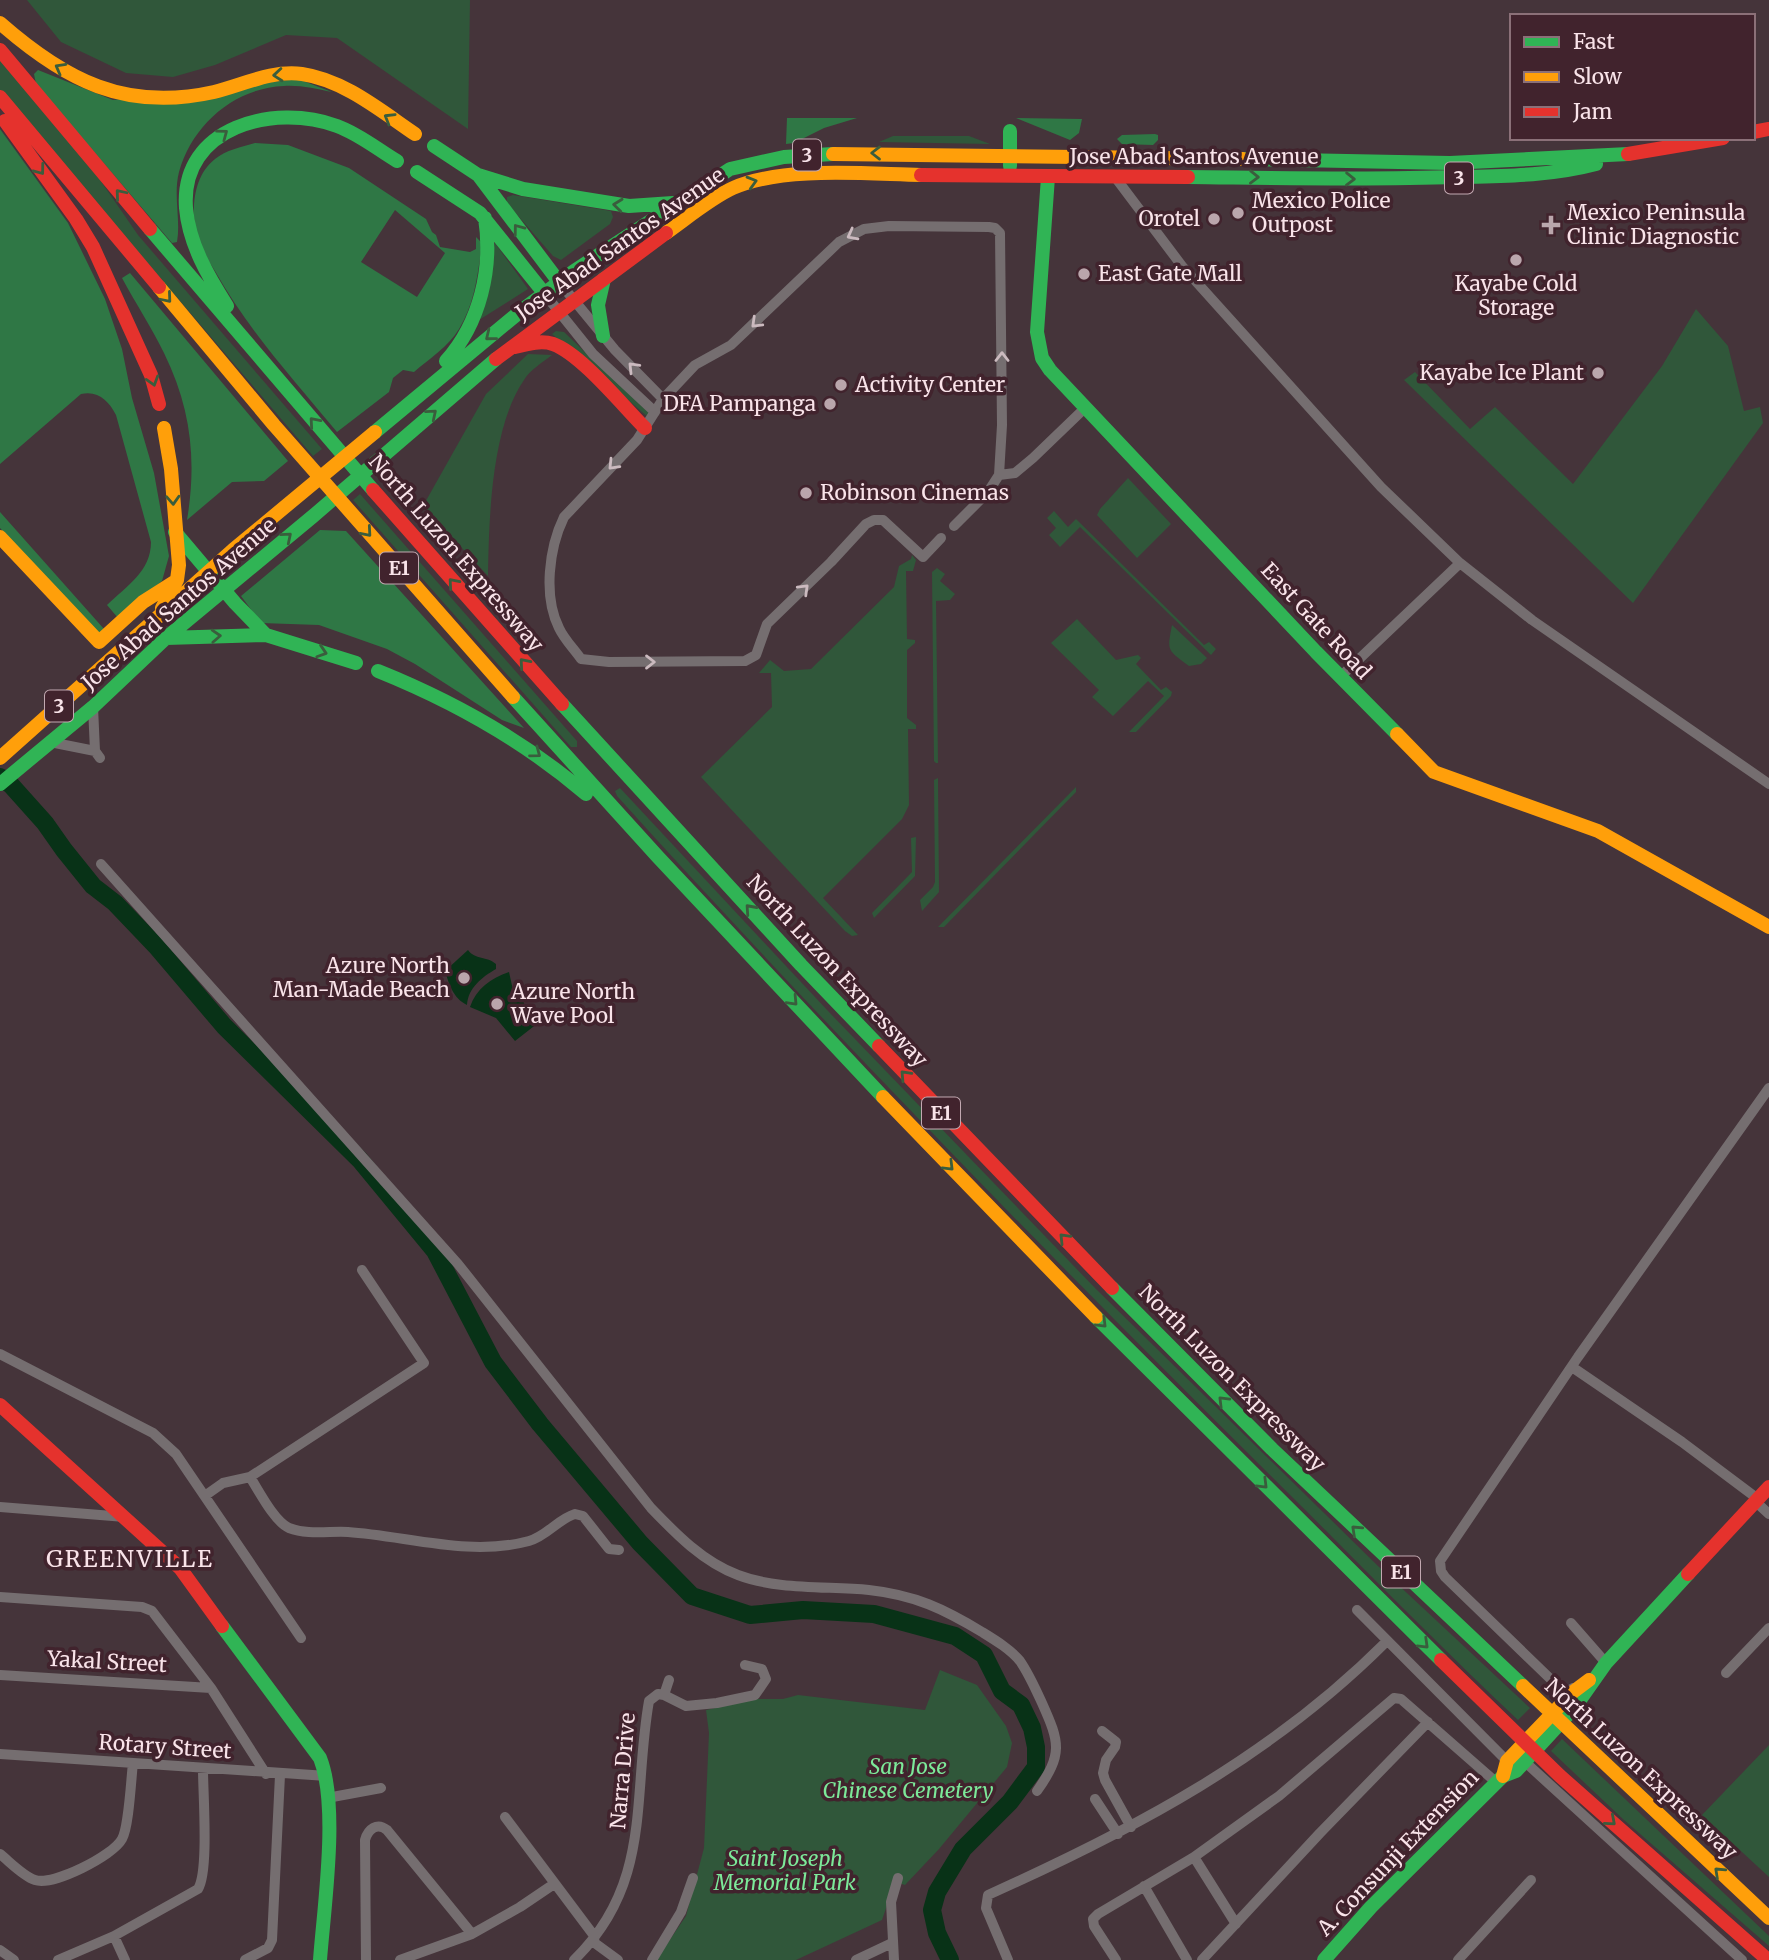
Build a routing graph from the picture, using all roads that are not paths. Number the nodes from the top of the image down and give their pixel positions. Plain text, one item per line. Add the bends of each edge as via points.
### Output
1 (0, 23) edge
2 (0, 50) edge
3 (0, 97) edge
4 (0, 115) edge
5 (1010, 131) dead end
6 (415, 134) dead end
7 (1712, 140) edge
8 (434, 146) dead end
9 (1634, 154) junction
10 (1282, 160) junction
11 (397, 161) dead end
12 (1010, 161) junction
13 (1450, 163) junction
14 (417, 173) dead end
15 (863, 174) junction
16 (478, 175) junction
17 (1185, 176) junction
18 (1048, 177) junction
19 (1115, 177) junction
20 (1282, 178) junction
21 (1450, 178) junction
22 (679, 201) junction
23 (485, 218) junction
24 (604, 279) junction
25 (559, 282) junction
26 (544, 293) junction
27 (574, 301) junction
28 (558, 312) junction
29 (603, 335) junction
30 (509, 348) junction
31 (269, 371) junction
32 (663, 399) junction
33 (411, 402) junction
34 (159, 404) dead end
35 (1086, 407) junction
36 (655, 412) junction
37 (164, 428) dead end
38 (645, 428) junction
39 (999, 475) junction
40 (954, 526) dead end
41 (175, 531) junction
42 (0, 537) edge
43 (942, 538) dead end
44 (1460, 563) junction
45 (205, 575) junction
46 (172, 582) junction
47 (225, 589) junction
48 (156, 618) junction
49 (266, 635) junction
50 (166, 638) junction
51 (356, 663) dead end
52 (378, 671) dead end
53 (1340, 677) junction
54 (93, 707) junction
55 (50, 742) junction
56 (4, 754) edge
57 (0, 784) edge
58 (1769, 784) edge
59 (658, 857) junction
60 (101, 864) dead end
61 (1769, 927) edge
62 (1769, 1088) edge
63 (362, 1270) dead end
64 (0, 1354) edge
65 (1572, 1367) junction
66 (0, 1405) edge
67 (250, 1477) junction
68 (1769, 1487) edge
69 (206, 1495) junction
70 (1757, 1500) junction
71 (0, 1507) edge
72 (1769, 1514) edge
73 (125, 1517) junction
74 (619, 1550) dead end
75 (0, 1597) edge
76 (1357, 1611) dead end
77 (1571, 1623) dead end
78 (1769, 1628) edge
79 (300, 1637) dead end
80 (1386, 1642) junction
81 (745, 1665) dead end
82 (1602, 1668) junction
83 (1726, 1673) dead end
84 (0, 1675) edge
85 (669, 1680) dead end
86 (211, 1688) junction
87 (664, 1695) junction
88 (1428, 1722) junction
89 (1102, 1731) dead end
90 (0, 1754) edge
91 (1507, 1761) junction
92 (1525, 1762) junction
93 (133, 1763) junction
94 (203, 1770) junction
95 (266, 1773) junction
96 (280, 1775) junction
97 (327, 1776) junction
98 (1500, 1780) junction
99 (381, 1788) dead end
100 (1037, 1791) dead end
101 (327, 1798) junction
102 (1095, 1798) dead end
103 (505, 1817) dead end
104 (1131, 1827) junction
105 (1118, 1834) junction
106 (0, 1854) edge
107 (1194, 1857) junction
108 (693, 1878) dead end
109 (898, 1878) dead end
110 (1531, 1881) dead end
111 (554, 1884) junction
112 (1144, 1886) junction
113 (1769, 1918) edge
114 (1236, 1924) junction
115 (472, 1934) junction
116 (114, 1936) junction
117 (594, 1939) junction
118 (892, 1943) junction
119 (0, 1950) edge
120 (14, 1960) edge
121 (58, 1960) edge
122 (125, 1960) edge
123 (245, 1960) edge
124 (320, 1960) edge
125 (366, 1960) edge
126 (400, 1960) edge
127 (574, 1960) edge
128 (618, 1960) edge
129 (652, 1960) edge
130 (856, 1960) edge
131 (894, 1960) edge
132 (1009, 1960) edge
133 (1116, 1960) edge
134 (1187, 1960) edge
135 (1202, 1960) edge
136 (1324, 1960) edge
137 (1458, 1960) edge
138 (1742, 1960) edge
139 (1768, 1960) edge

6 -> 1 main road via 325,80 304,75 274,74 214,92 174,98 116,94 43,59
31 -> 2 main road, North Luzon Expressway / E1
3 -> 59 main road, E1 via 274,425
4 -> 34 main road via 93,247 151,375
5 - 12 main road
7 - 9 main road, Jose Abad Santos Avenue / 3
8 - 16 main road
9 - 13 main road, Jose Abad Santos Avenue / 3
9 - 21 main road, Jose Abad Santos Avenue / 3 via 1569,171
10 - 12 main road, Jose Abad Santos Avenue / 3
10 - 13 main road, Jose Abad Santos Avenue / 3
10 - 20 main road
31 -> 11 main road via 211,281 191,240 186,195 194,163 235,125 299,118 346,129
12 - 15 main road via 899,164
12 - 17 main road
12 -> 22 main road, Jose Abad Santos Avenue / 3 via 876,153 777,158 730,169
13 - 21 main road
14 - 23 main road
15 - 18 main road, Jose Abad Santos Avenue / 3
24 -> 15 main road, Jose Abad Santos Avenue / 3 via 733,188 778,176
22 -> 16 main road via 649,206 608,204 523,189
25 -> 16 main road
17 - 19 main road, Jose Abad Santos Avenue / 3
17 -> 20 main road, Jose Abad Santos Avenue / 3
18 - 19 main road, Jose Abad Santos Avenue / 3
18 - 35 main road, East Gate Road via 1039,346 1050,370
19 - 44 street via 1182,266 1381,486
20 -> 21 main road, Jose Abad Santos Avenue / 3
22 - 25 main road, Jose Abad Santos Avenue / 3
23 - 26 main road
23 - 33 main road via 488,250 473,321 461,343
24 - 27 main road, Jose Abad Santos Avenue / 3
24 - 29 main road via 598,305
25 - 26 main road, Jose Abad Santos Avenue / 3
25 - 27 street
26 - 28 street
26 -> 33 main road, Jose Abad Santos Avenue / 3
27 - 28 main road, Jose Abad Santos Avenue / 3
27 - 29 street
28 - 30 main road, Jose Abad Santos Avenue / 3
28 - 36 street via 593,354
32 -> 29 street
30 - 38 main road via 553,344
47 -> 30 main road, Jose Abad Santos Avenue / 3
113 -> 31 main road, North Luzon Expressway / E1 via 1272,1449 921,1091 548,690
32 - 36 street
39 -> 32 street via 1002,239 995,228 889,226 854,233 732,345 695,365
33 - 45 main road, Jose Abad Santos Avenue / 3
35 - 39 street via 1015,473
35 - 53 main road, East Gate Road
36 - 38 street
37 -> 41 main road
38 -> 43 street via 564,517 557,531 551,563 554,614 559,630 582,659 745,661 756,655 767,624 866,524 883,520 923,557
39 - 40 street
41 - 45 main road
41 - 46 main road via 179,565
42 - 46 main road via 99,642
44 - 53 street
44 - 58 street via 1532,620
45 - 46 main road
45 - 47 main road
45 - 48 main road, Jose Abad Santos Avenue / 3
46 - 48 main road
47 - 49 main road
47 - 50 main road, Jose Abad Santos Avenue / 3
48 - 56 main road, Jose Abad Santos Avenue / 3
50 -> 49 main road
49 -> 51 main road
50 - 54 main road, Jose Abad Santos Avenue / 3
52 -> 59 main road via 449,700 525,745
53 - 61 main road, East Gate Road via 1434,772 1598,831
54 - 55 main road, Jose Abad Santos Avenue / 3
54 - 55 street via 98,755
55 - 57 main road, Jose Abad Santos Avenue / 3
59 -> 139 main road, E1 via 1077,1297 1509,1727
60 - 100 street via 458,1264 651,1508 679,1537 709,1561 759,1582 870,1590 919,1600 946,1610 1012,1654 1037,1692 1057,1749 1052,1769
62 - 65 street
63 - 67 street via 424,1363
64 - 69 street via 153,1433 176,1454
65 - 70 street
65 - 82 street via 1440,1566 1445,1577 1564,1693
66 - 73 main road
67 - 69 street via 223,1483
67 - 74 street via 280,1522 290,1528 420,1543 501,1545 536,1538 575,1514 583,1516 609,1549
68 - 70 main road
69 - 79 street
70 - 72 street
70 - 82 main road
71 - 73 street
73 - 97 main road via 180,1568 320,1758
75 - 86 street via 152,1611
76 - 80 street
77 - 82 street
78 - 83 street
80 - 91 street
80 - 104 street via 1266,1745
81 - 87 street, Narra Drive via 762,1669 766,1679 758,1693 686,1706
82 - 91 main road
82 - 92 main road, A. Consunji Extension via 1575,1707
84 - 86 street, Yakal Street
85 - 87 street
86 - 95 street
87 - 117 street, Narra Drive via 649,1701 632,1859 611,1912
88 - 98 street
88 - 107 street via 1394,1698 1279,1796
88 - 114 street
89 - 104 street via 1116,1742 1103,1767 1105,1780
90 - 93 street, Rotary Street
91 - 98 main road
92 - 98 main road, A. Consunji Extension
92 - 138 street
93 - 94 street, Rotary Street
93 - 106 street via 124,1836 102,1857 44,1881 30,1878
94 - 95 street, Rotary Street
94 - 116 street via 202,1884
95 - 96 street, Rotary Street
96 - 97 street, Rotary Street
96 - 123 street via 272,1940 268,1948
97 - 101 main road
98 - 136 main road, A. Consunji Extension
99 - 101 street
101 - 124 main road
102 - 105 street
103 - 111 street
104 - 105 street
105 - 132 street via 988,1895 986,1908
107 - 112 street
107 - 114 street
108 - 129 street via 681,1912
109 - 118 street via 891,1902
110 - 137 street
111 - 115 street
111 - 117 street
112 - 133 street via 1093,1919
112 - 134 street
114 - 135 street
115 - 125 street via 387,1830 377,1826 365,1840
115 - 126 street
116 - 121 street
116 - 122 street
117 - 127 street, Narra Drive
117 - 128 street
118 - 130 street
118 - 131 street
119 - 120 street

